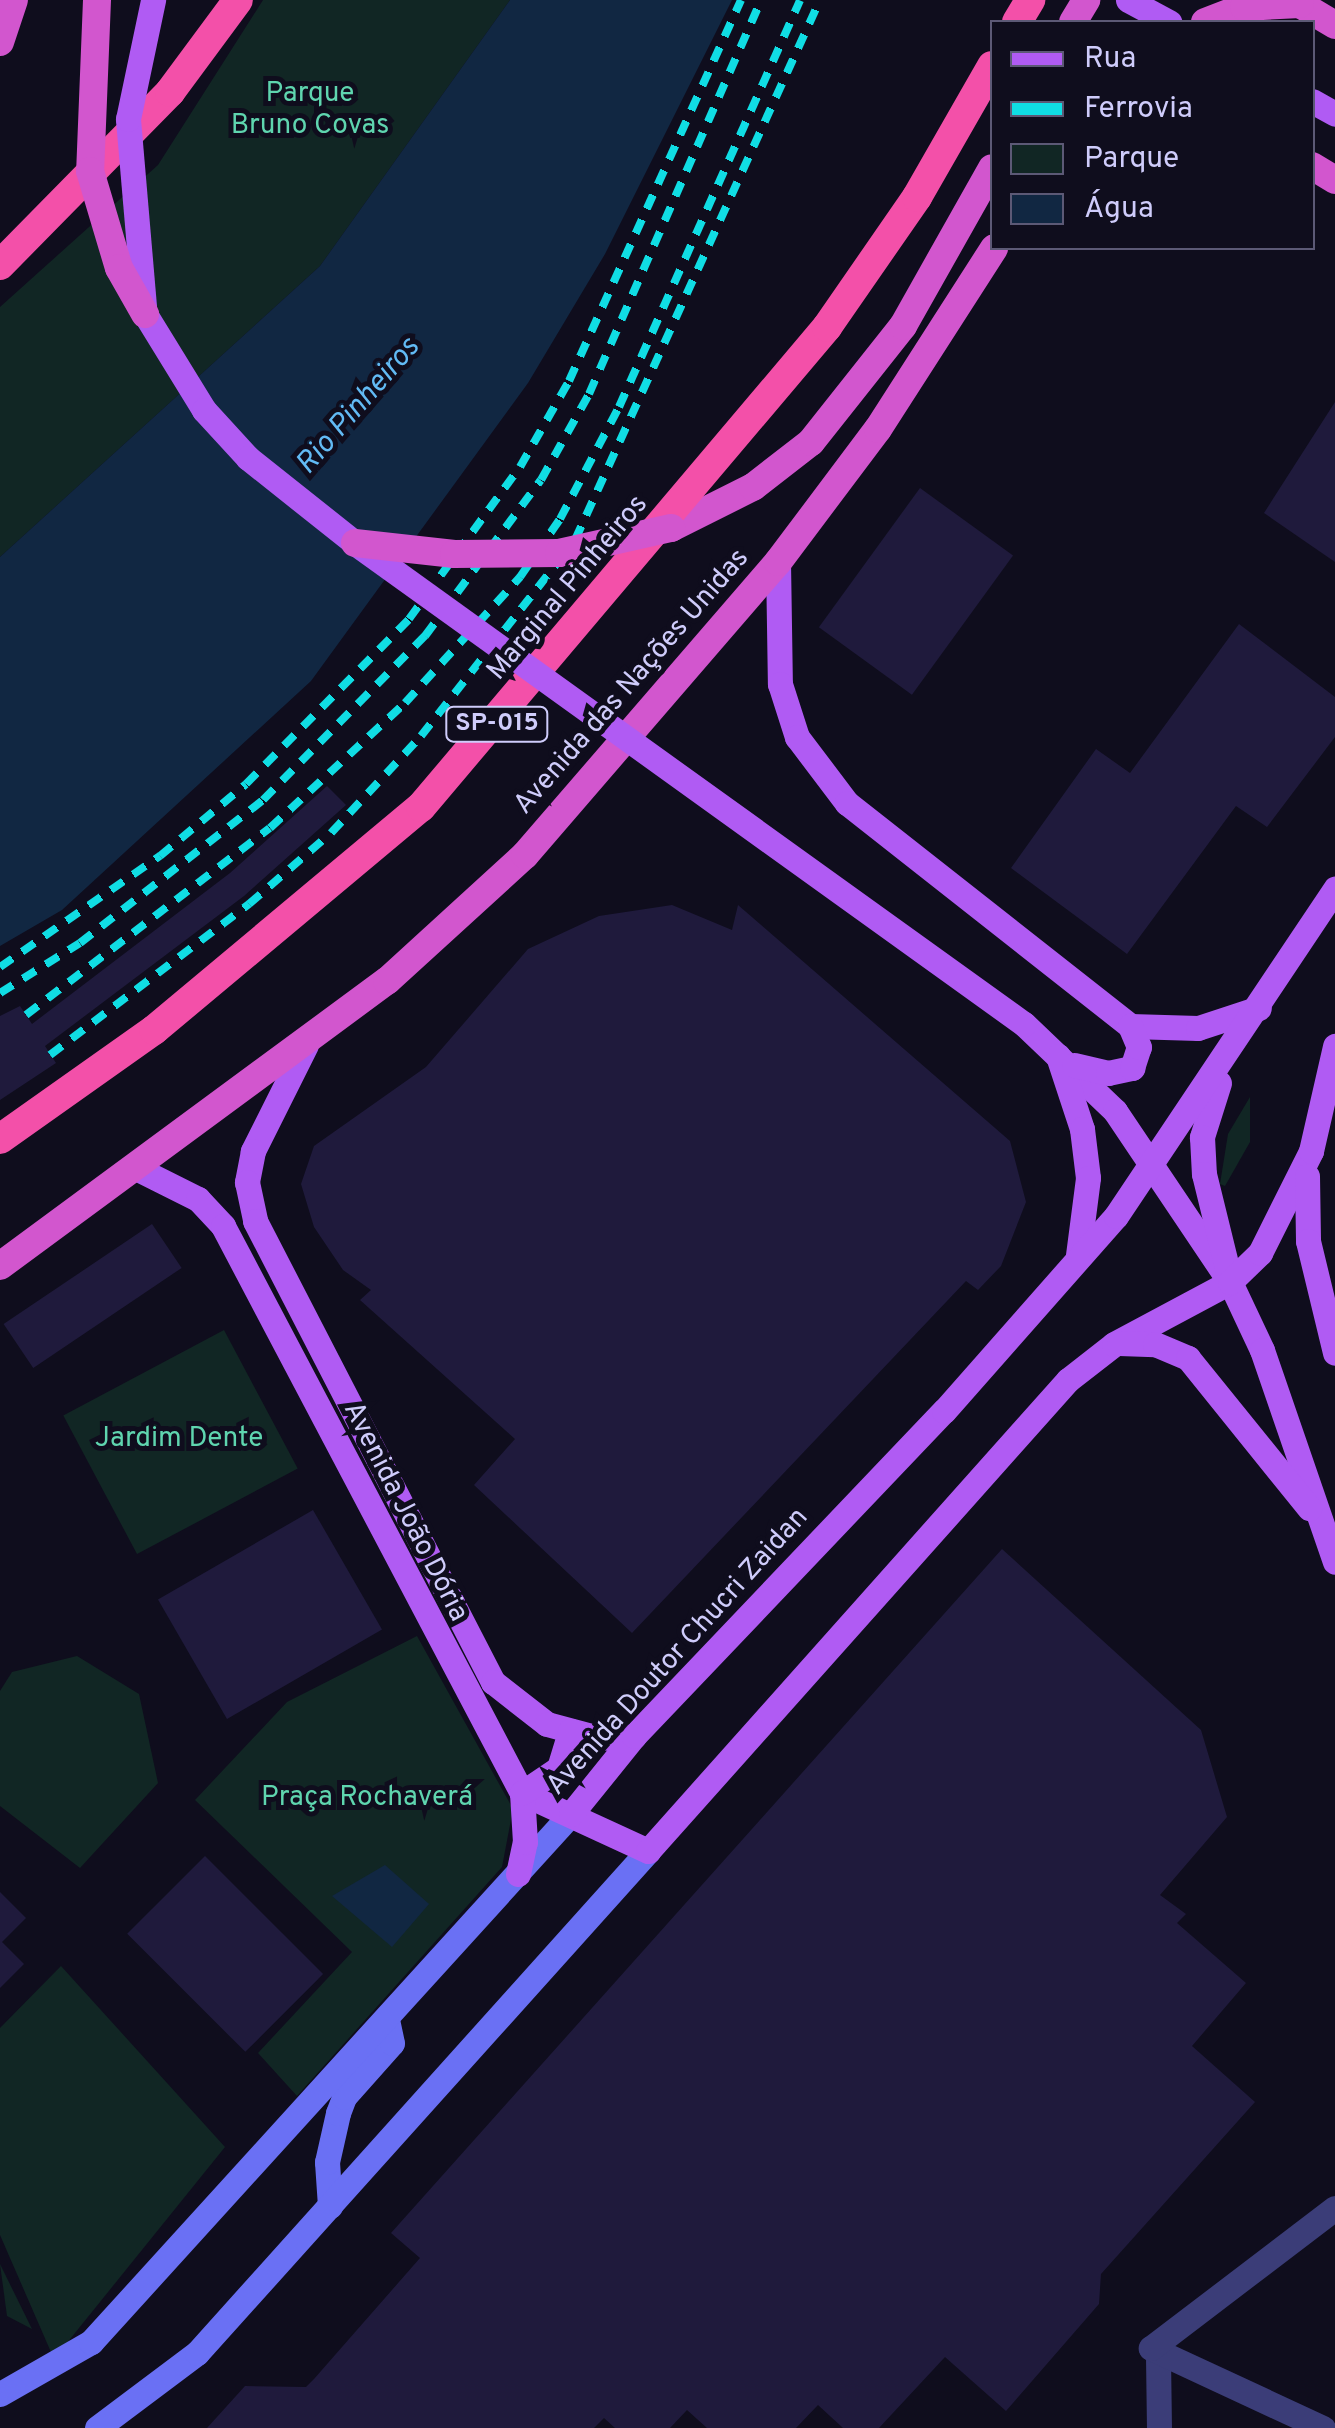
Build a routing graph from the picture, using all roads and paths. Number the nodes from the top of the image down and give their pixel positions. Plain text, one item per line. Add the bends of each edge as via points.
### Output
1 (14, 0) edge
2 (98, 0) edge
3 (153, 0) edge
4 (238, 0) edge
5 (1128, 0) edge
6 (1296, 2) edge
7 (1165, 20) edge
8 (1210, 20) edge
9 (1335, 25) edge
10 (0, 42) edge
11 (990, 69) edge
12 (990, 172) edge
13 (993, 250) edge
14 (0, 265) edge
15 (145, 314) junction
16 (355, 543) junction
17 (778, 562) junction
18 (1335, 889) edge
19 (1259, 1008) junction
20 (1130, 1026) junction
21 (306, 1045) junction
22 (1335, 1046) edge
23 (1228, 1057) junction
24 (1065, 1058) junction
25 (0, 1139) edge
26 (1310, 1151) junction
27 (1153, 1162) junction
28 (138, 1169) junction
29 (1077, 1261) junction
30 (0, 1266) edge
31 (1230, 1282) junction
32 (1114, 1344) junction
33 (1335, 1353) edge
34 (1321, 1522) junction
35 (1335, 1562) edge
36 (570, 1732) junction
37 (634, 1736) junction
38 (522, 1793) junction
39 (571, 1814) junction
40 (648, 1852) junction
41 (518, 1874) junction
42 (387, 2019) junction
43 (330, 2206) junction
44 (1335, 2208) edge
45 (1154, 2352) junction
46 (0, 2394) edge
47 (96, 2428) edge
48 (1159, 2428) edge
49 (1323, 2428) edge

1 - 10 highway
2 - 15 highway, bridge via 90,171 119,268
3 - 15 main road, bridge via 128,119
4 - 14 highway via 170,92
5 - 7 main road, bridge
6 - 8 highway via 1244,6
6 - 9 highway
11 - 25 highway, Marginal Pinheiros / SP-015 via 908,211 793,370 422,806 154,1030
12 - 16 highway, bridge via 903,326 863,381 811,442 754,486 670,528 594,549 454,554
13 - 17 highway, Avenida das Nações Unidas via 878,429
15 - 16 main road via 215,422 248,458
16 - 24 main road, bridge
17 - 20 main road via 780,684 797,737 847,803
17 - 21 highway, Avenida das Nações Unidas via 525,854 387,981
18 - 19 main road, Avenida Doutor Chucri Zaidan
19 - 20 main road via 1198,1028
19 - 23 main road, Avenida Doutor Chucri Zaidan
20 - 24 main road via 1139,1047 1132,1068 1122,1074
21 - 28 highway, Avenida das Nações Unidas
21 - 36 main road, Avenida João Dória via 253,1152 246,1182 255,1221 493,1682 526,1713
22 - 26 main road
23 - 27 main road, Avenida Doutor Chucri Zaidan
23 - 31 main road via 1202,1137 1204,1174
24 - 27 main road
24 - 29 main road via 1087,1164 1088,1209
26 - 31 main road via 1260,1254
26 - 33 main road via 1308,1241
27 - 29 main road, Avenida Doutor Chucri Zaidan
27 - 31 main road
28 - 30 highway, Avenida das Nações Unidas
28 - 38 main road, Avenida João Dória via 198,1199 223,1226
29 - 37 main road, Avenida Doutor Chucri Zaidan
31 - 32 main road
31 - 34 main road via 1262,1350
32 - 34 main road via 1155,1344 1188,1358
32 - 40 main road via 1068,1380
34 - 35 main road
36 - 37 main road, Avenida João Dória
36 - 38 main road via 559,1768
37 - 39 main road, Avenida Doutor Chucri Zaidan
38 - 39 main road
38 - 41 main road via 526,1842
39 - 40 main road
39 - 41 main road, Avenida Doutor Chucri Zaidan
40 - 43 main road
41 - 42 main road, Avenida Doutor Chucri Zaidan
42 - 43 main road via 392,2043 344,2096 338,2113 327,2162
42 - 46 main road, Avenida Doutor Chucri Zaidan via 91,2342
43 - 47 main road via 197,2353
44 - 45 street
45 - 48 street
45 - 49 street

